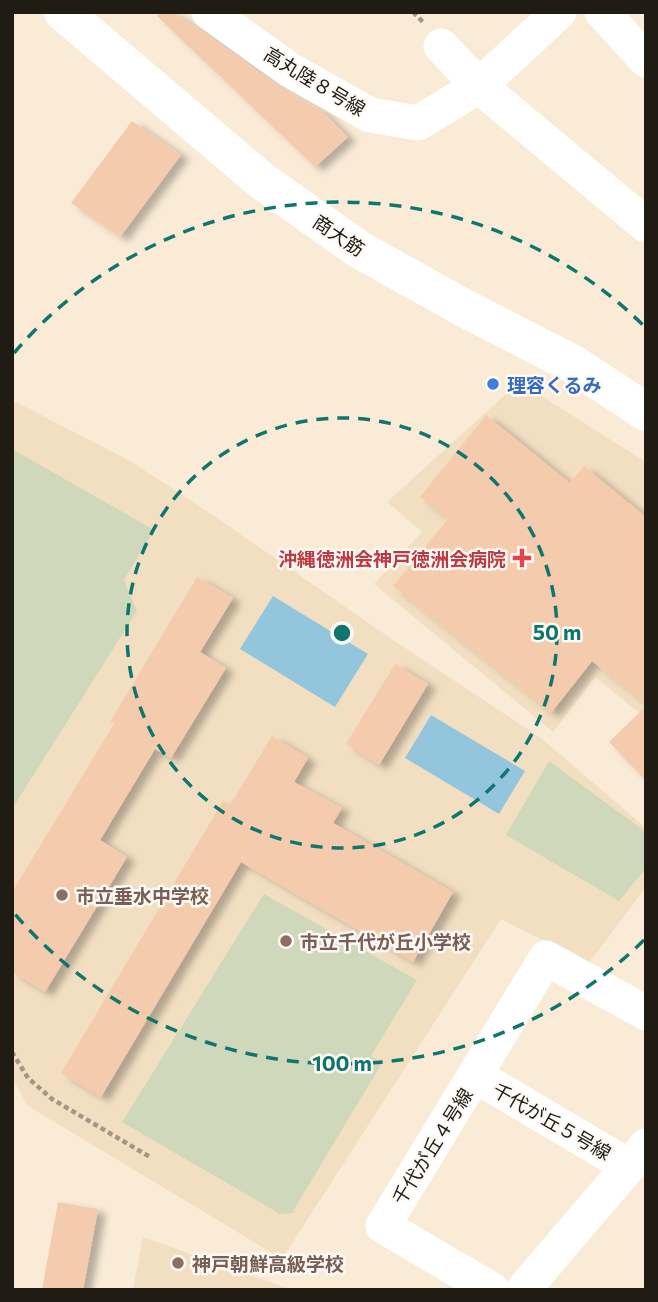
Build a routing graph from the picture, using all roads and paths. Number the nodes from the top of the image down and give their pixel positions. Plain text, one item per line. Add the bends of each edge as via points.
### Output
1 (63, 12) edge
2 (209, 12) edge
3 (559, 12) edge
4 (602, 12) edge
5 (441, 46) dead end
6 (646, 60) edge
7 (479, 86) junction
8 (646, 225) edge
9 (646, 412) edge
10 (646, 1013) edge
11 (12, 1052) edge
12 (476, 1076) junction
13 (637, 1156) edge
14 (150, 1157) dead end
15 (492, 1290) edge
16 (523, 1290) edge

1 - 9 street, 商大筋 via 262,181 360,250 573,364
2 - 7 street, 高丸陸８号線 via 290,70 370,115 418,123
3 - 7 street, 高丸陸８号線
4 - 6 street
5 - 7 street
7 - 8 street
10 - 12 street, 千代が丘４号線 via 546,958
11 - 14 path via 28,1077 52,1099
12 - 13 street, 千代が丘５号線
12 - 15 street, 千代が丘４号線 via 383,1226
13 - 16 street

